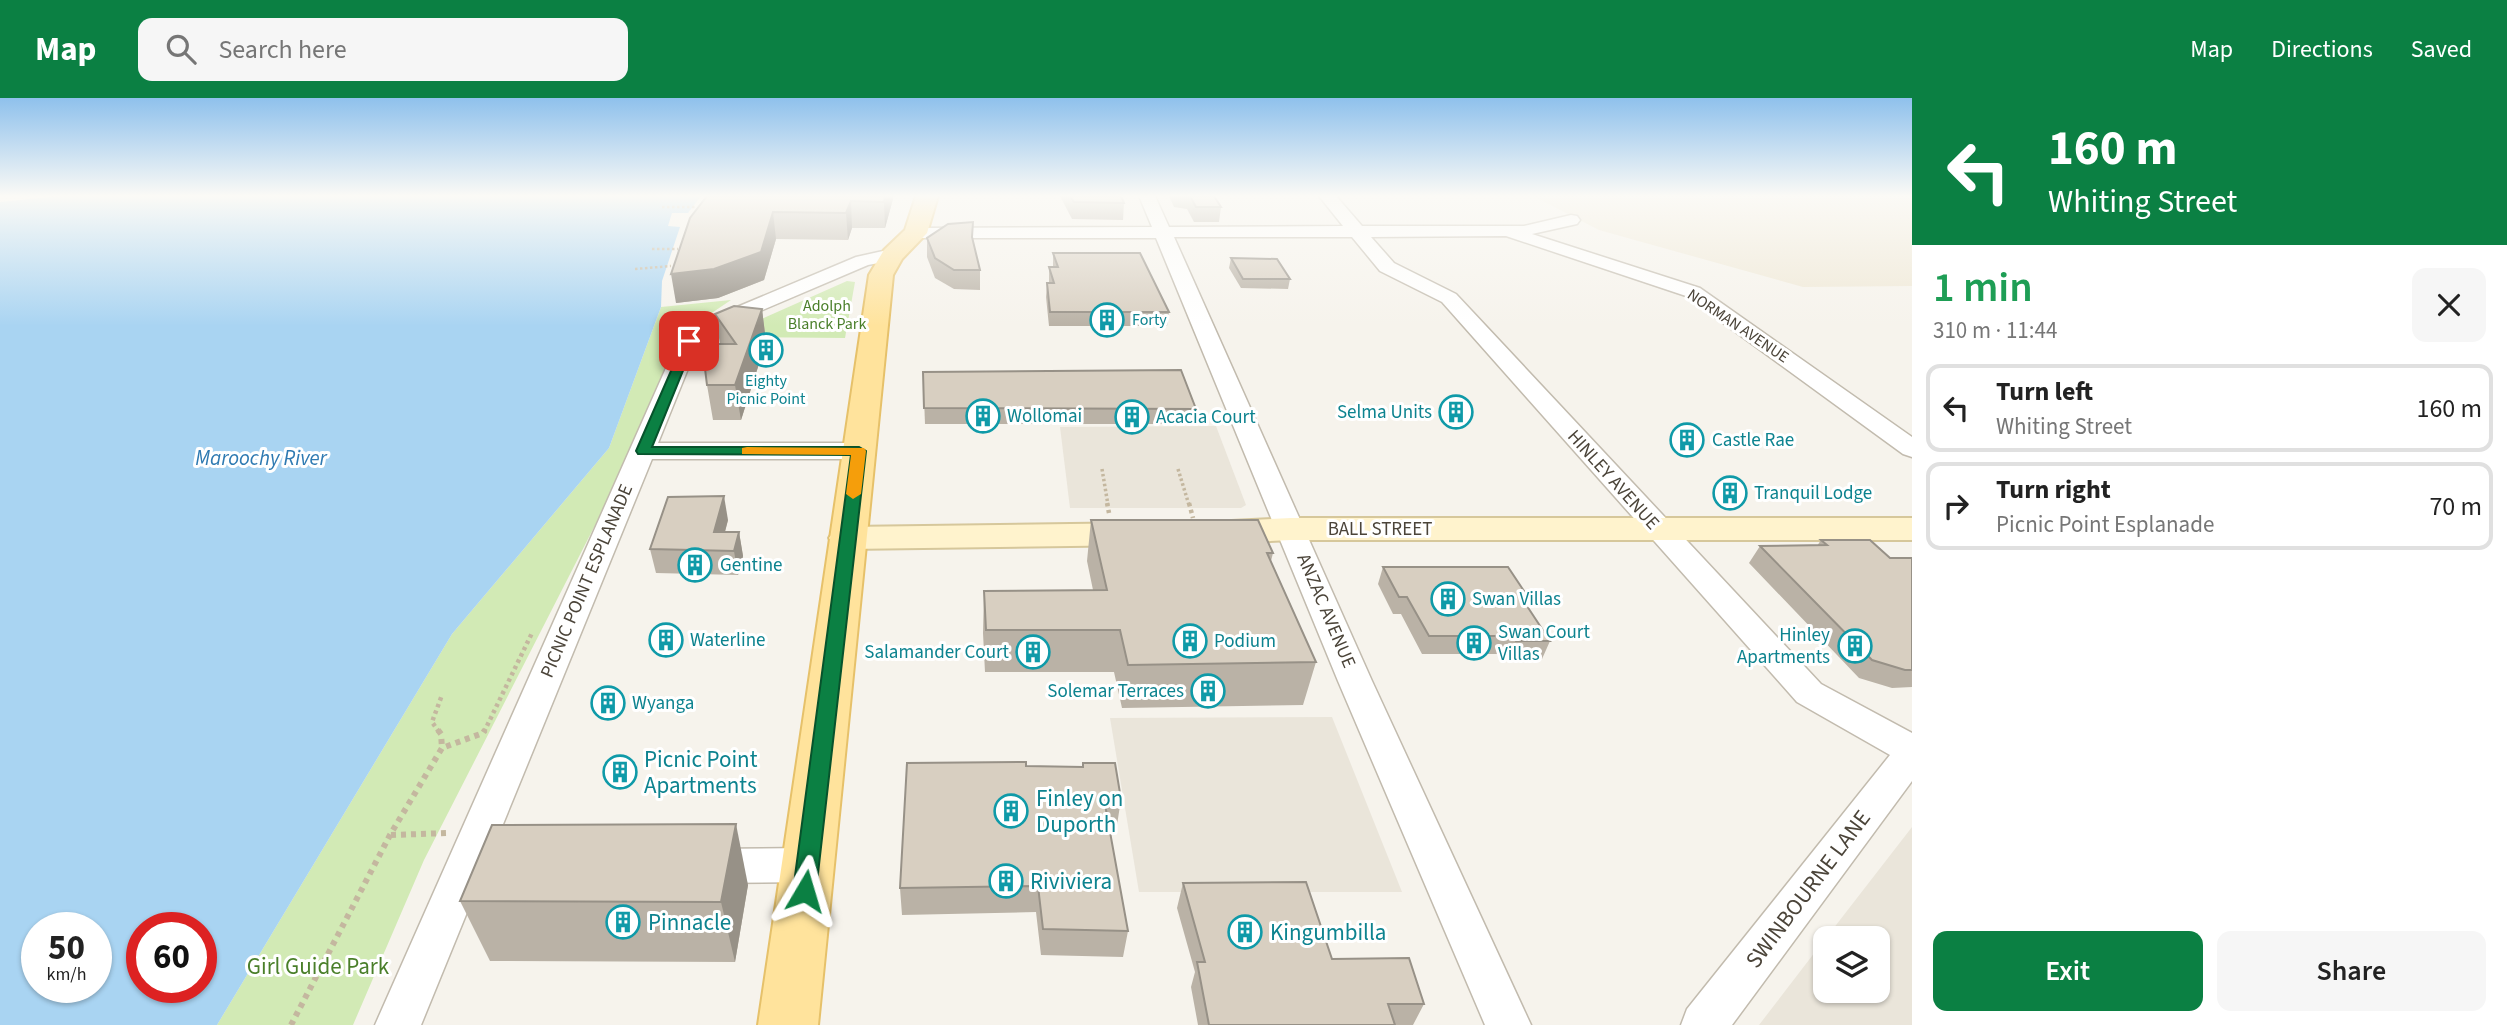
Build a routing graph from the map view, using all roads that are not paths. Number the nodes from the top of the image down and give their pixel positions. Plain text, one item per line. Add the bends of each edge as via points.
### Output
1 (895, 239) edge
2 (905, 239) edge
3 (1165, 239) edge
4 (1362, 239) edge
5 (1529, 239) edge
6 (1912, 449) edge
7 (643, 451) junction
8 (859, 451) junction
9 (1291, 529) junction
10 (1912, 529) edge
11 (1658, 530) junction
12 (848, 538) junction
13 (1912, 752) edge
14 (808, 865) junction
15 (671, 866) edge
16 (398, 1025) edge
17 (788, 1025) edge
18 (1508, 1025) edge
19 (1704, 1025) edge

1 - 7 street, PICNIC POINT ESPLANADE via 863,261 718,322 689,341
2 - 8 main road via 881,275
3 - 9 street, ANZAC AVENUE
4 - 11 street, HINLEY AVENUE via 1387,267 1449,298
5 - 6 street, NORMAN AVENUE via 1693,292
7 - 8 street
7 - 16 street, PICNIC POINT ESPLANADE via 483,855
8 - 12 main road
9 - 11 main road, BALL STREET
9 - 12 main road, BALL STREET
9 - 18 street, ANZAC AVENUE
10 - 11 main road, BALL STREET
11 - 13 street, HINLEY AVENUE via 1809,693
12 - 14 main road
13 - 19 street, SWINBOURNE LANE
14 - 15 street
14 - 17 main road

